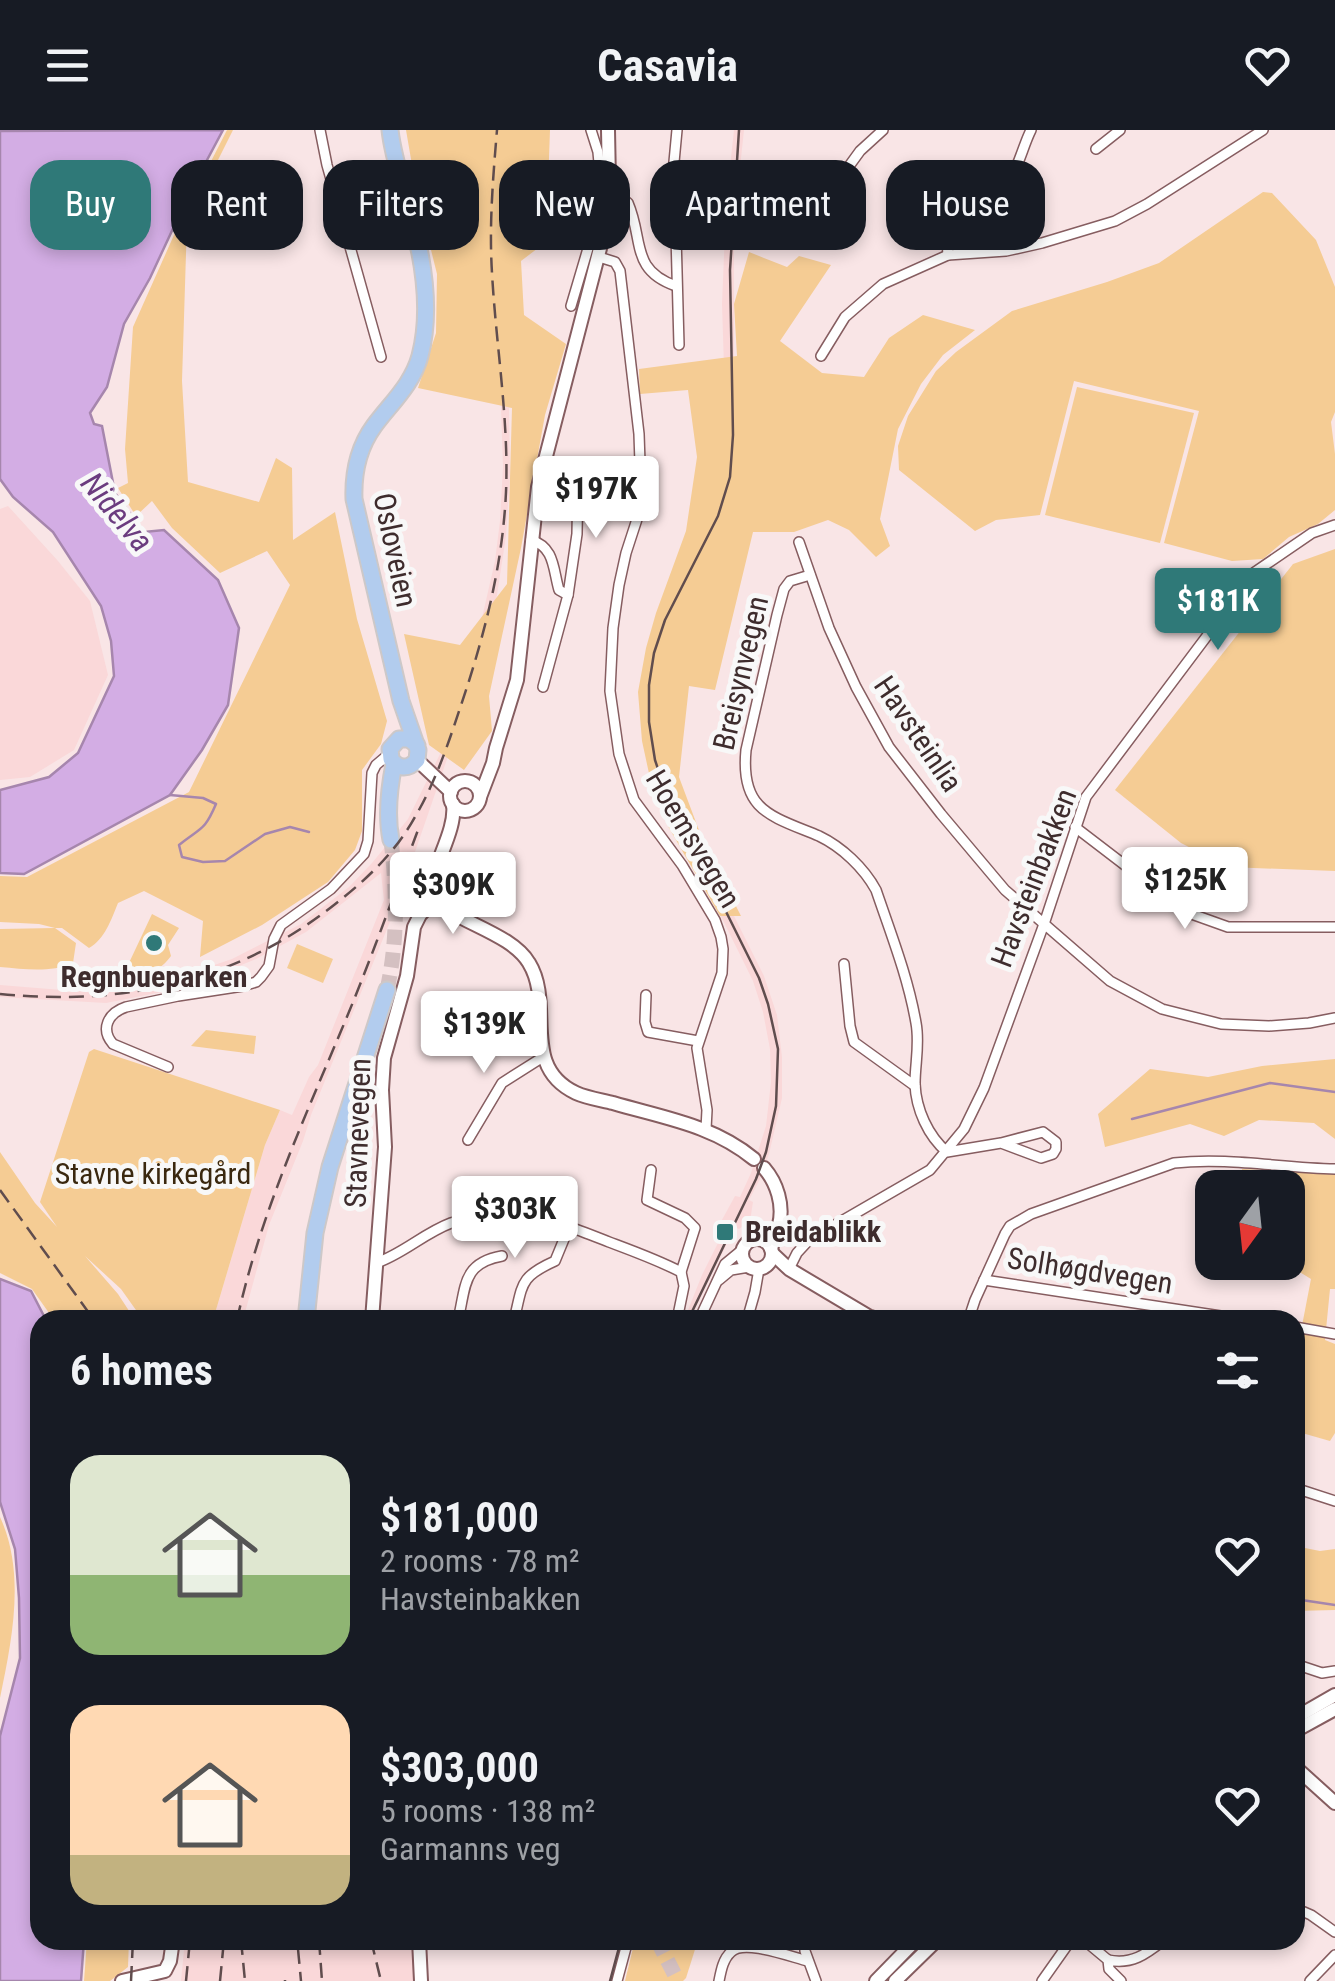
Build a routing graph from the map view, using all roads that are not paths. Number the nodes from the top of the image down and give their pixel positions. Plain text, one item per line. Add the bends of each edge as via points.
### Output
1 (320, 130) edge
2 (390, 130) edge
3 (591, 130) edge
4 (608, 130) edge
5 (677, 130) edge
6 (884, 130) edge
7 (1031, 130) edge
8 (1120, 130) edge
9 (1263, 130) edge
10 (1096, 149) dead end
11 (598, 160) edge
12 (608, 160) edge
13 (854, 160) edge
14 (630, 210) edge
15 (591, 250) edge
16 (599, 250) edge
17 (948, 255) junction
18 (599, 257) junction
19 (676, 286) junction
20 (571, 306) dead end
21 (680, 345) dead end
22 (821, 356) dead end
23 (382, 357) dead end
24 (578, 482) dead end
25 (1335, 524) edge
26 (532, 540) junction
27 (799, 542) dead end
28 (810, 575) junction
29 (568, 595) junction
30 (543, 687) dead end
31 (496, 748) junction
32 (404, 755) junction
33 (457, 790) junction
34 (480, 798) junction
35 (470, 810) junction
36 (1075, 826) junction
37 (391, 840) tunnel mouth
38 (448, 841) junction
39 (435, 899) junction
40 (1044, 924) junction
41 (1335, 927) edge
42 (844, 964) dead end
43 (387, 990) tunnel mouth
44 (646, 995) dead end
45 (1335, 1018) edge
46 (698, 1041) junction
47 (543, 1058) junction
48 (168, 1067) dead end
49 (915, 1086) junction
50 (706, 1129) junction
51 (468, 1140) dead end
52 (1001, 1144) junction
53 (946, 1152) junction
54 (1335, 1169) edge
55 (651, 1170) dead end
56 (780, 1206) junction
57 (569, 1226) junction
58 (758, 1239) junction
59 (742, 1250) junction
60 (502, 1256) dead end
61 (763, 1261) junction
62 (376, 1263) junction
63 (790, 1268) junction
64 (681, 1272) junction
65 (984, 1280) junction
66 (717, 1282) junction
67 (308, 1310) edge
68 (373, 1310) edge
69 (460, 1310) edge
70 (517, 1310) edge
71 (679, 1310) edge
72 (703, 1310) edge
73 (750, 1310) edge
74 (858, 1310) edge
75 (973, 1310) edge
76 (1181, 1310) edge
77 (1305, 1329) edge
78 (1335, 1334) edge
79 (1305, 1491) edge
80 (1335, 1501) edge
81 (1305, 1667) edge
82 (1335, 1671) edge
83 (1335, 1694) edge
84 (1335, 1709) edge
85 (1305, 1712) edge
86 (1305, 1726) edge
87 (1305, 1776) edge
88 (1335, 1802) edge
89 (1305, 1912) edge
90 (1335, 1932) edge
91 (172, 1950) edge
92 (419, 1950) edge
93 (625, 1950) edge
94 (733, 1950) edge
95 (765, 1950) edge
96 (806, 1950) edge
97 (906, 1950) edge
98 (927, 1950) edge
99 (1064, 1950) edge
100 (1094, 1950) edge
101 (1150, 1950) edge
102 (1335, 1955) edge
103 (808, 1961) junction
104 (1109, 1965) junction
105 (122, 1981) edge
106 (421, 1981) edge
107 (617, 1981) edge
108 (719, 1981) edge
109 (816, 1981) edge
110 (876, 1981) edge
111 (896, 1981) edge
112 (1042, 1981) edge
113 (1106, 1981) edge
114 (1121, 1981) edge
115 (1310, 1981) edge

1 - 23 street
2 - 32 highway, Osloveien via 421,257 424,333 412,375 359,454 353,484 400,701
3 - 11 street
4 - 12 street
5 - 19 street
6 - 13 street
7 - 17 street via 1011,178 949,231
8 - 10 street
9 - 17 street via 1114,221 1006,251
14 - 19 street via 648,270
15 - 20 street
16 - 18 street
17 - 22 street via 883,284 845,317
18 - 26 street via 542,469
18 - 46 street, Hoemsvegen via 620,271 640,456 640,510 613,628 614,729 634,800 682,865 721,937 722,973
19 - 21 street
24 - 29 street
25 - 36 street, Havsteinbakken via 1254,572 1086,798
26 - 29 street via 549,551 558,590
26 - 31 street via 519,667
27 - 28 street, Havsteinlia
28 - 40 street, Havsteinlia via 828,628 889,747 1005,890
28 - 49 street, Breisynvegen via 784,589 746,750 746,777 764,812 843,851 870,879 917,1025
29 - 30 street
31 - 33 street
31 - 34 street
32 - 33 street
32 - 37 highway via 390,800
32 - 48 street via 376,764 372,773 364,854 331,889 281,924 261,978 118,1010 109,1018 113,1044
33 - 34 street via 477,787
33 - 35 street via 459,809
33 - 38 street
34 - 35 street
35 - 38 street
36 - 40 street, Havsteinbakken
36 - 41 street via 1186,912 1228,927
38 - 39 street, Stavnevegen via 434,878
39 - 47 street via 514,945 529,962 538,986
39 - 62 street, Stavnevegen via 414,927 384,1058
40 - 45 street, Havsteinlia via 1110,981 1162,1009 1221,1024
40 - 53 street, Havsteinbakken via 984,1088
42 - 49 street via 854,1042
43 - 67 highway via 327,1178
44 - 46 street via 648,1032
46 - 50 street, Hoemsvegen
47 - 50 street via 575,1093
47 - 51 street via 502,1082
49 - 53 street, Breisynvegen via 929,1132
50 - 56 street via 759,1163 774,1181
52 - 52 street via 1041,1158 1056,1149 1043,1132
52 - 53 street
53 - 63 street, Havsteinbakken via 907,1185 809,1240
54 - 65 street via 1174,1163 1018,1220
55 - 64 street via 648,1202 695,1228
56 - 58 street
56 - 61 street via 781,1220
57 - 62 street via 530,1215 476,1217 439,1228
57 - 64 street
57 - 70 street via 555,1261 525,1279
58 - 59 street
58 - 61 street via 765,1241
59 - 61 street via 742,1258
59 - 66 street
60 - 69 street via 476,1264
61 - 63 street
61 - 66 street via 731,1270
61 - 73 street
62 - 68 street, Stavnevegen
63 - 74 street
64 - 71 street
65 - 75 street
65 - 76 street, Solhøgdvegen
66 - 72 street
77 - 78 street
79 - 80 street
81 - 82 street
83 - 85 street
84 - 86 street
87 - 88 street
89 - 90 street
91 - 105 street via 165,1971
92 - 106 street
93 - 107 street
94 - 108 street
95 - 103 street
96 - 103 street
97 - 110 street
98 - 111 street
99 - 112 street
100 - 104 street
101 - 104 street
102 - 115 street
103 - 109 street
104 - 113 street
104 - 114 street

